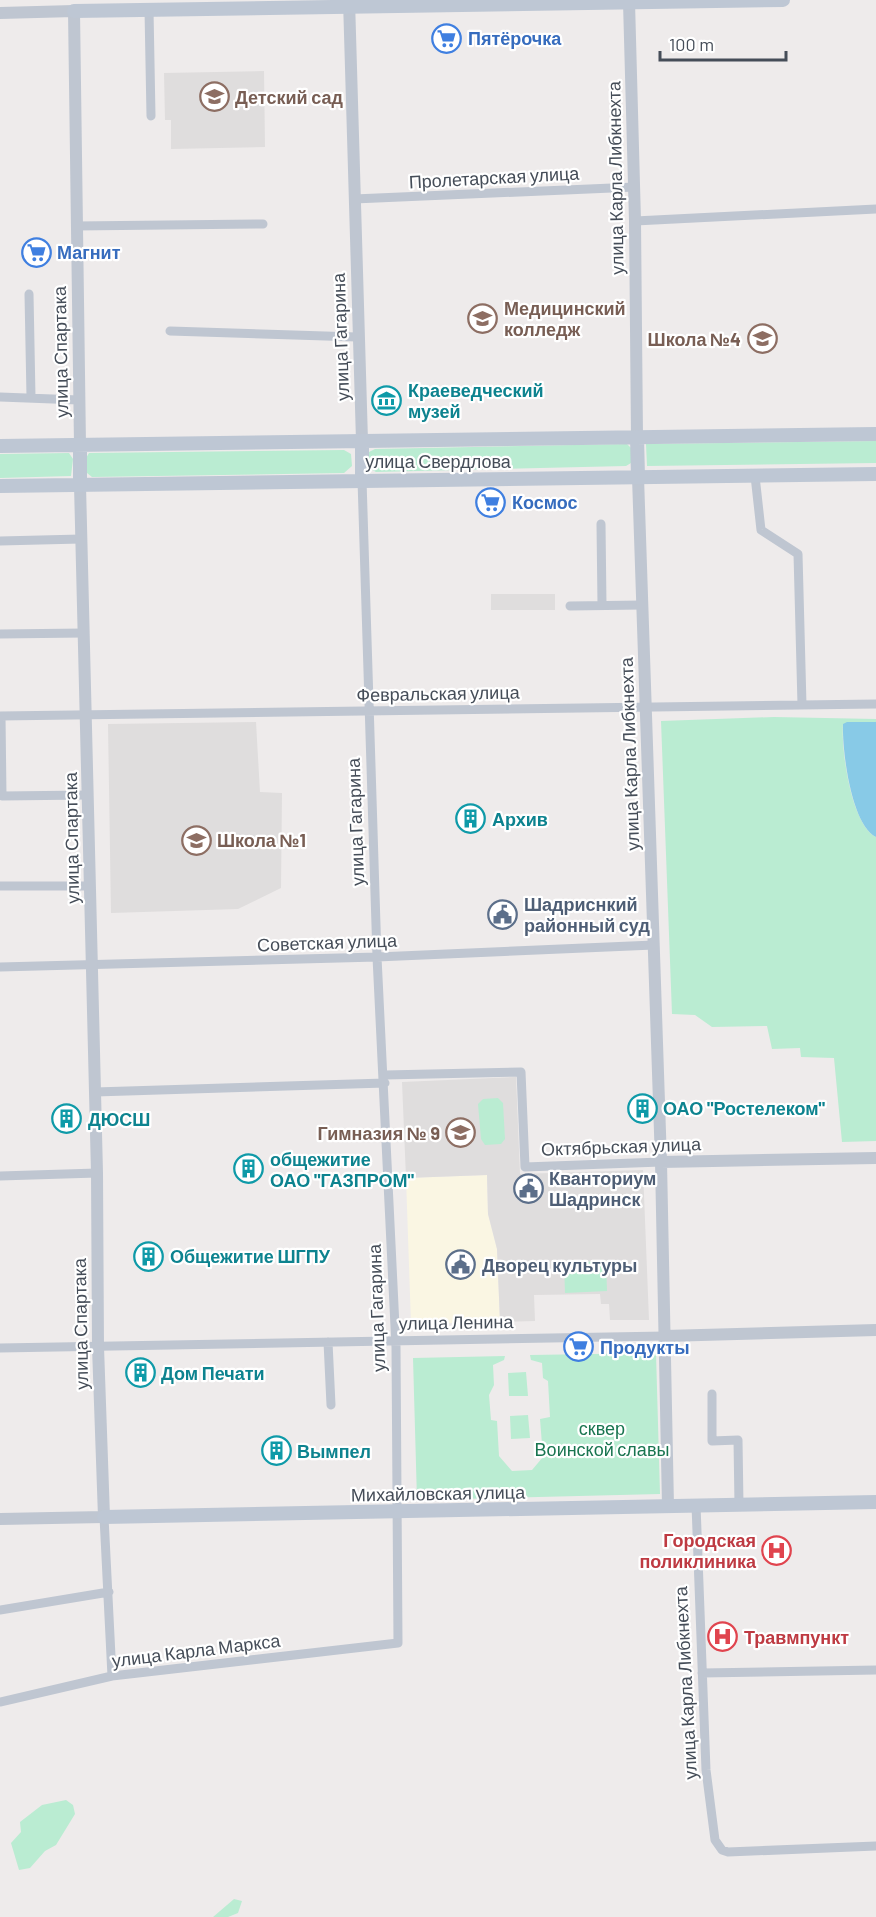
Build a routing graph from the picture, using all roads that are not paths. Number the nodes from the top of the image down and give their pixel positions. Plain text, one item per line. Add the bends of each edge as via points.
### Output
1 (783, 0) edge
2 (629, 1) edge
3 (349, 3) edge
4 (74, 6) edge
5 (149, 10) junction
6 (0, 13) edge
7 (151, 116) dead end
8 (634, 187) junction
9 (354, 199) junction
10 (876, 209) edge
11 (635, 221) junction
12 (263, 224) dead end
13 (76, 226) junction
14 (29, 294) dead end
15 (170, 331) dead end
16 (357, 337) junction
17 (0, 397) edge
18 (31, 397) junction
19 (79, 400) junction
20 (876, 434) edge
21 (637, 437) junction
22 (362, 441) junction
23 (80, 445) junction
24 (0, 446) edge
25 (876, 474) edge
26 (755, 476) junction
27 (638, 477) junction
28 (362, 480) junction
29 (80, 485) junction
30 (0, 486) edge
31 (601, 524) dead end
32 (81, 539) junction
33 (0, 541) edge
34 (602, 605) junction
35 (642, 605) junction
36 (570, 606) dead end
37 (84, 633) junction
38 (0, 634) edge
39 (876, 704) edge
40 (802, 705) junction
41 (645, 707) junction
42 (369, 711) junction
43 (87, 715) junction
44 (1, 716) edge
45 (88, 795) junction
46 (0, 886) edge
47 (90, 886) junction
48 (654, 945) junction
49 (377, 957) junction
50 (92, 965) junction
51 (0, 967) edge
52 (385, 1079) junction
53 (95, 1092) junction
54 (876, 1158) edge
55 (661, 1162) junction
56 (97, 1173) junction
57 (0, 1176) edge
58 (876, 1330) edge
59 (665, 1336) junction
60 (396, 1341) junction
61 (328, 1342) junction
62 (98, 1347) junction
63 (0, 1348) edge
64 (712, 1394) dead end
65 (331, 1405) dead end
66 (876, 1502) edge
67 (739, 1504) junction
68 (696, 1505) junction
69 (668, 1506) junction
70 (396, 1512) junction
71 (104, 1517) junction
72 (0, 1519) edge
73 (109, 1592) junction
74 (0, 1610) edge
75 (398, 1643) joint
76 (876, 1670) edge
77 (702, 1673) junction
78 (112, 1676) junction
79 (0, 1702) edge
80 (876, 1846) edge

1 - 2 main road
2 - 3 main road
2 - 8 street, улица Карла Либкнехта
3 - 5 main road
3 - 9 street, улица Гагарина
4 - 5 main road
4 - 6 street
4 - 13 street, улица Спартака
5 - 7 street
8 - 9 street, Пролетарская улица
8 - 11 street, улица Карла Либкнехта
9 - 16 street, улица Гагарина
10 - 11 street
11 - 21 street, улица Карла Либкнехта
12 - 13 street
13 - 19 street, улица Спартака
14 - 18 street
15 - 16 street
16 - 22 street, улица Гагарина
17 - 18 street
18 - 19 street
19 - 23 street, улица Спартака
20 - 21 main road, улица Свердлова
21 - 22 main road, улица Свердлова
21 - 27 main road, улица Карла Либкнехта
22 - 23 main road, улица Свердлова
22 - 28 main road, улица Гагарина
23 - 24 main road, улица Свердлова
23 - 29 main road, улица Спартака
25 - 26 main road, улица Свердлова
26 - 27 main road, улица Свердлова
26 - 40 street via 761,530 798,554
27 - 28 main road, улица Свердлова
27 - 35 street, улица Карла Либкнехта
28 - 29 main road, улица Свердлова
28 - 42 street, улица Гагарина
29 - 30 main road, улица Свердлова
29 - 32 street, улица Спартака
31 - 34 street
32 - 33 street
32 - 37 street, улица Спартака
34 - 35 street
34 - 36 street
35 - 41 street, улица Карла Либкнехта
37 - 38 street
37 - 43 street, улица Спартака
39 - 40 street, Февральская улица
40 - 41 street, Февральская улица
41 - 42 street, Февральская улица
41 - 48 street, улица Карла Либкнехта
42 - 43 street, Февральская улица
42 - 49 street, улица Гагарина
43 - 44 street, Февральская улица
43 - 45 street, улица Спартака
44 - 45 street via 2,796
45 - 47 street, улица Спартака
46 - 47 street
47 - 50 street, улица Спартака
48 - 49 street, Советская улица
48 - 55 street, улица Карла Либкнехта
49 - 50 street, Советская улица
49 - 52 street, улица Гагарина
50 - 51 street, Советская улица
50 - 53 street, улица Спартака
52 - 53 street, Октябрьская улица
52 - 55 street, Октябрьская улица via 521,1072 525,1167
52 - 60 street, улица Гагарина
53 - 56 street, улица Спартака
54 - 55 street, Октябрьская улица
55 - 59 street, улица Карла Либкнехта
56 - 57 street
56 - 62 street, улица Спартака
58 - 59 street, улица Ленина
59 - 60 street, улица Ленина
59 - 69 street, улица Карла Либкнехта
60 - 61 street, улица Ленина
60 - 70 street, улица Гагарина
61 - 62 street, улица Ленина
61 - 65 street
62 - 63 street, улица Ленина
62 - 71 street, улица Спартака
64 - 67 street via 712,1441 738,1440
66 - 67 main road, Михайловская улица
67 - 68 main road, Михайловская улица
68 - 69 main road, Михайловская улица
68 - 77 street, улица Карла Либкнехта
69 - 70 main road, Михайловская улица
70 - 71 main road, Михайловская улица
70 - 75 street, улица Гагарина
71 - 72 street, Михайловская улица
71 - 73 street, улица Спартака
73 - 74 street
73 - 78 street, улица Спартака
75 - 78 street, улица Карла Маркса
76 - 77 street
77 - 80 street, улица Карла Либкнехта via 706,1770 718,1846 729,1852
78 - 79 street, улица Карла Маркса

